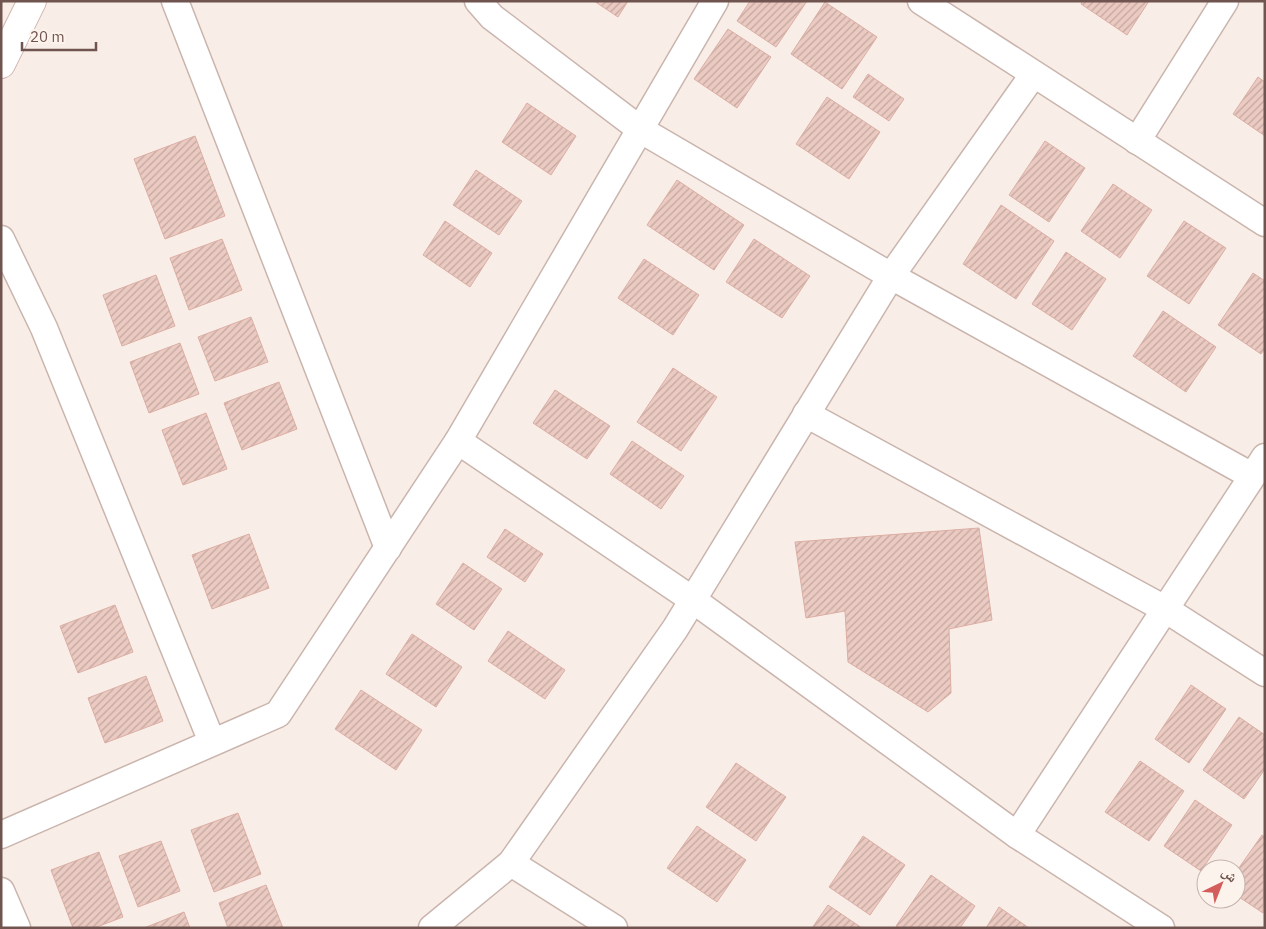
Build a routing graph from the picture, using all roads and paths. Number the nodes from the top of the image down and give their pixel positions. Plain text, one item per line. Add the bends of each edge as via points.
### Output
1 (32, 1) edge
2 (175, 1) edge
3 (478, 1) edge
4 (715, 1) edge
5 (921, 1) edge
6 (1225, 1) edge
7 (1, 64) edge
8 (1034, 75) junction
9 (641, 130) junction
10 (1137, 141) junction
11 (1265, 223) edge
12 (1, 239) edge
13 (891, 276) junction
14 (806, 414) junction
15 (458, 441) junction
16 (1258, 467) edge
17 (388, 548) junction
18 (693, 600) junction
19 (1165, 609) junction
20 (1265, 673) edge
21 (212, 742) junction
22 (1, 835) edge
23 (1016, 836) junction
24 (511, 862) junction
25 (1, 891) edge
26 (17, 928) edge
27 (432, 928) edge
28 (614, 928) edge
29 (1161, 928) edge

1 - 7 main road
2 - 17 street
3 - 9 street via 492,17
4 - 9 street
5 - 8 street
6 - 10 street
8 - 10 street
8 - 13 street
9 - 13 street
9 - 15 street
10 - 11 street
12 - 21 street via 44,328
13 - 14 street
13 - 16 street
14 - 18 street
14 - 19 street
15 - 17 street
15 - 18 street
16 - 19 street
17 - 21 street via 278,714
18 - 23 street
18 - 24 street
19 - 20 street
19 - 23 street
21 - 22 street
23 - 29 street
24 - 27 street
24 - 28 street
25 - 26 street

